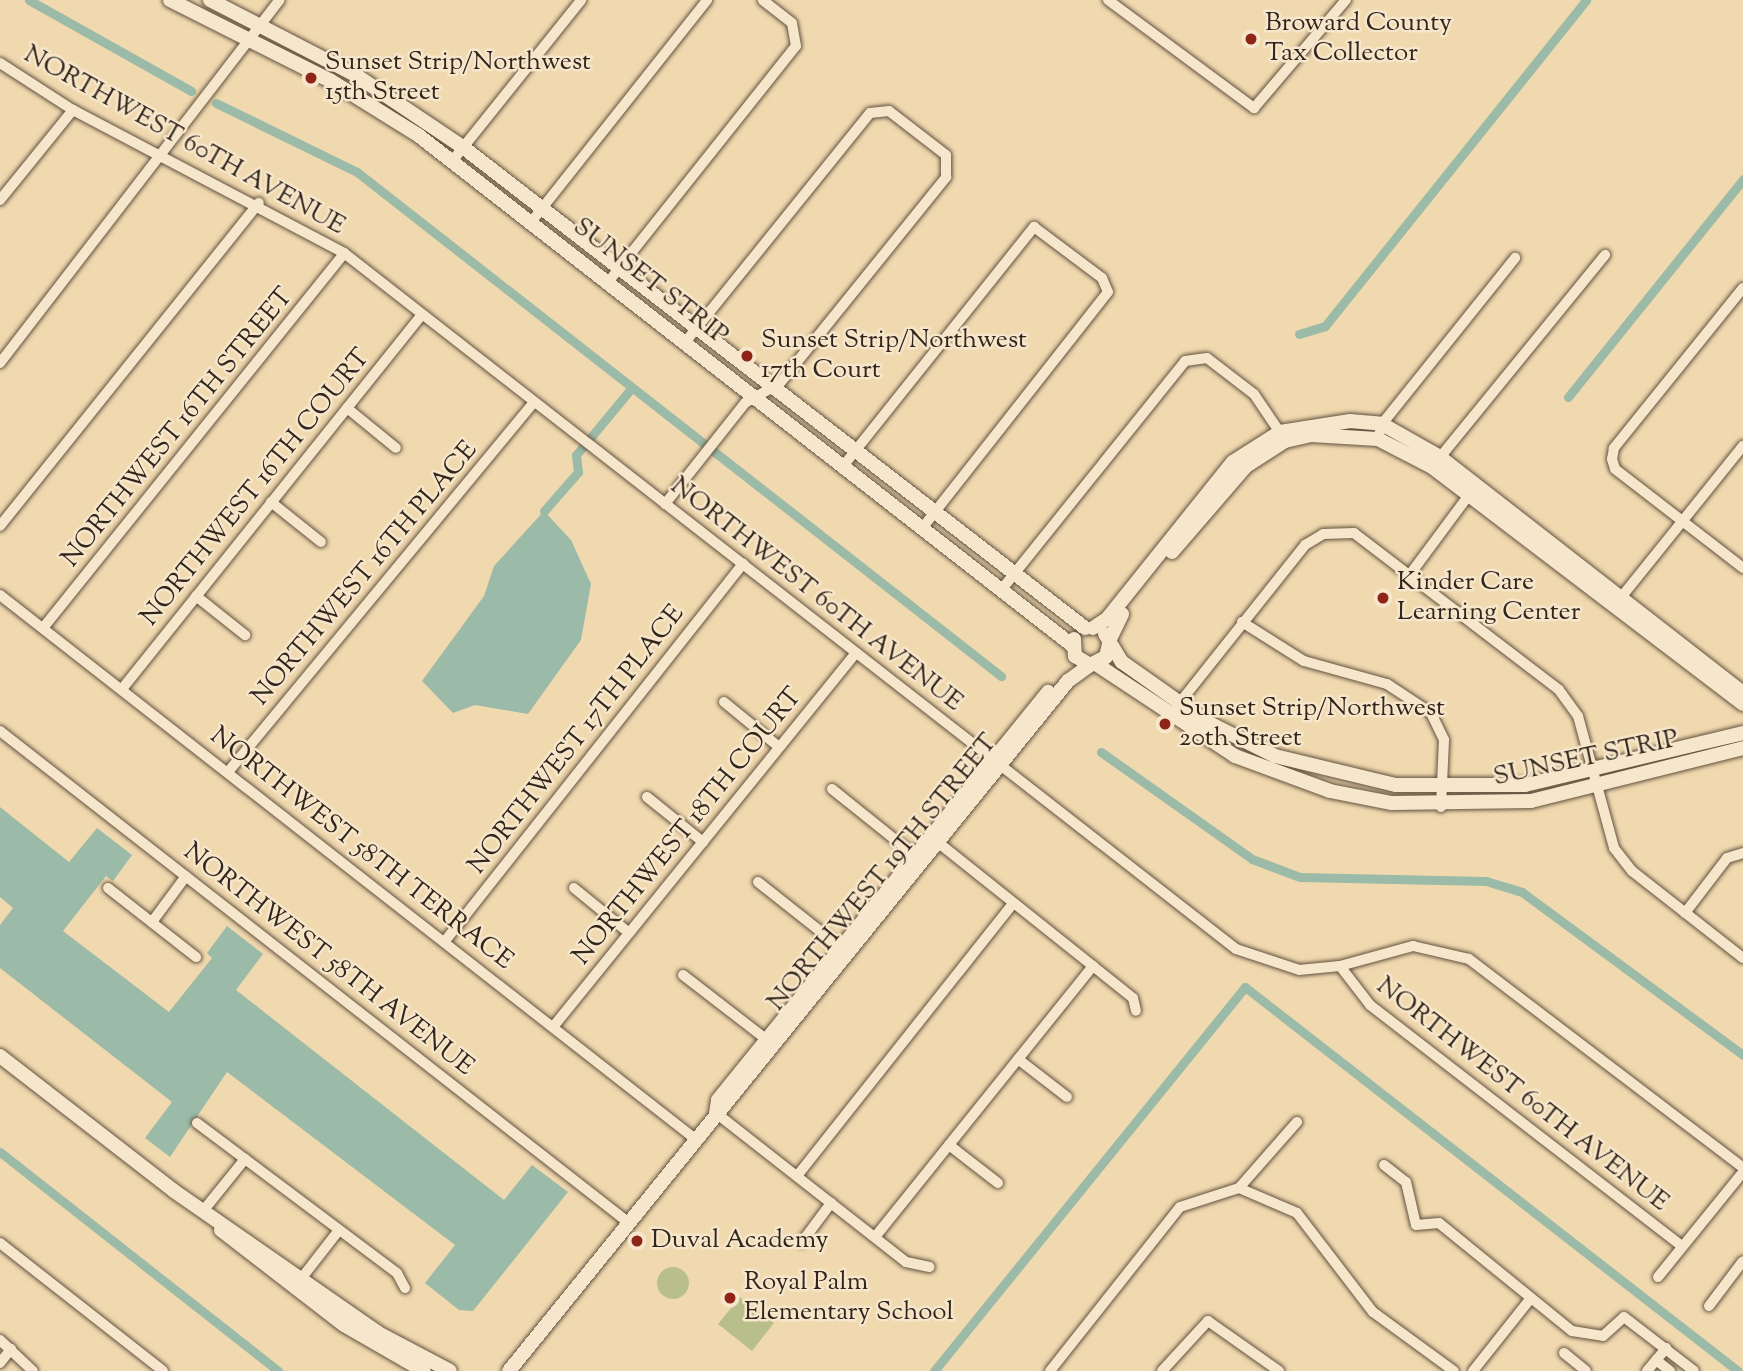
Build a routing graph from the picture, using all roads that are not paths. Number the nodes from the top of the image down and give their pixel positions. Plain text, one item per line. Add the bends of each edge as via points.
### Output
1 (170, 0) edge
2 (210, 0) edge
3 (280, 0) edge
4 (581, 0) edge
5 (707, 0) edge
6 (763, 0) edge
7 (1108, 0) edge
8 (1343, 1) edge
9 (260, 26) junction
10 (249, 39) junction
11 (318, 55) junction
12 (0, 63) edge
13 (310, 70) junction
14 (73, 110) junction
15 (464, 148) junction
16 (157, 154) junction
17 (453, 160) junction
18 (0, 200) edge
19 (259, 203) junction
20 (542, 208) junction
21 (532, 221) junction
22 (344, 253) junction
23 (1605, 255) dead end
24 (1515, 258) dead end
25 (619, 268) junction
26 (609, 281) junction
27 (1743, 288) edge
28 (422, 314) junction
29 (696, 328) junction
30 (686, 341) junction
31 (0, 363) edge
32 (775, 389) junction
33 (757, 397) junction
34 (534, 402) junction
35 (346, 408) junction
36 (1382, 424) junction
37 (1283, 437) junction
38 (1378, 439) junction
39 (1743, 446) edge
40 (396, 448) dead end
41 (855, 452) junction
42 (1436, 462) junction
43 (844, 465) junction
44 (1469, 495) junction
45 (271, 502) junction
46 (665, 504) junction
47 (934, 513) junction
48 (1682, 521) junction
49 (0, 526) edge
50 (924, 526) junction
51 (321, 542) dead end
52 (743, 564) junction
53 (1743, 568) edge
54 (1411, 573) junction
55 (1014, 575) junction
56 (1002, 589) junction
57 (0, 595) edge
58 (196, 596) junction
59 (1618, 602) junction
60 (1242, 622) junction
61 (43, 628) junction
62 (1089, 628) junction
63 (245, 635) dead end
64 (1109, 642) junction
65 (1073, 649) junction
66 (856, 653) junction
67 (1093, 664) junction
68 (122, 689) junction
69 (724, 702) dead end
70 (1178, 704) junction
71 (1742, 705) edge
72 (1168, 717) junction
73 (0, 731) edge
74 (1736, 735) edge
75 (779, 747) junction
76 (1743, 748) edge
77 (996, 761) junction
78 (1589, 771) junction
79 (228, 772) junction
80 (1333, 773) junction
81 (832, 789) dead end
82 (1593, 789) junction
83 (1441, 790) junction
84 (1330, 791) junction
85 (647, 797) dead end
86 (1441, 807) junction
87 (933, 839) junction
88 (703, 842) junction
89 (1743, 853) edge
90 (918, 858) junction
91 (186, 876) junction
92 (758, 882) dead end
93 (108, 888) dead end
94 (574, 888) dead end
95 (1013, 903) junction
96 (1685, 913) junction
97 (152, 922) junction
98 (629, 933) junction
99 (445, 941) junction
100 (845, 951) junction
101 (196, 957) dead end
102 (1743, 958) edge
103 (1093, 966) junction
104 (1340, 966) junction
105 (683, 975) dead end
106 (1136, 1011) dead end
107 (554, 1027) junction
108 (771, 1043) junction
109 (0, 1056) edge
110 (1018, 1059) junction
111 (1067, 1097) dead end
112 (716, 1112) junction
113 (1297, 1122) dead end
114 (197, 1123) dead end
115 (694, 1139) junction
116 (949, 1145) junction
117 (245, 1159) junction
118 (1384, 1165) dead end
119 (1743, 1170) edge
120 (797, 1176) junction
121 (998, 1183) dead end
122 (1239, 1188) junction
123 (831, 1203) junction
124 (203, 1212) junction
125 (629, 1223) junction
126 (339, 1230) junction
127 (875, 1237) junction
128 (802, 1242) dead end
129 (0, 1243) edge
130 (1682, 1246) junction
131 (1743, 1261) edge
132 (929, 1267) dead end
133 (1658, 1277) dead end
134 (298, 1283) junction
135 (405, 1288) dead end
136 (1531, 1298) junction
137 (1709, 1306) dead end
138 (0, 1340) edge
139 (1666, 1348) junction
140 (11, 1349) junction
141 (1564, 1353) dead end
142 (1656, 1360) junction
143 (0, 1363) edge
144 (33, 1371) edge
145 (163, 1371) edge
146 (424, 1371) edge
147 (450, 1371) edge
148 (509, 1371) edge
149 (1050, 1371) edge
150 (1162, 1371) edge
151 (1279, 1371) edge
152 (1454, 1371) edge
153 (1473, 1371) edge
154 (1586, 1371) edge
155 (1647, 1371) edge
156 (1670, 1371) edge
157 (1694, 1371) edge

1 - 10 street, SUNSET STRIP
2 - 9 street, SUNSET STRIP
3 - 9 street
4 - 15 street
5 - 20 street
6 - 25 street via 799,33 796,46
7 - 8 street via 1254,108
9 - 10 street
9 - 11 street, SUNSET STRIP
10 - 13 street, SUNSET STRIP
10 - 16 street
11 - 13 street
11 - 15 street, SUNSET STRIP
12 - 14 street, NORTHWEST 60TH AVENUE
13 - 17 street, SUNSET STRIP
14 - 16 street, NORTHWEST 60TH AVENUE
14 - 18 street
15 - 17 street
15 - 20 street, SUNSET STRIP
16 - 19 street, NORTHWEST 60TH AVENUE
16 - 31 street via 128,204
17 - 21 street, SUNSET STRIP
19 - 22 street, NORTHWEST 60TH AVENUE
19 - 49 street
20 - 21 street
20 - 25 street, SUNSET STRIP
21 - 26 street, SUNSET STRIP
22 - 28 street, NORTHWEST 60TH AVENUE
22 - 61 street, NORTHWEST 16TH STREET
23 - 42 street
24 - 36 street
25 - 26 street
25 - 29 street, SUNSET STRIP
26 - 30 street, SUNSET STRIP
27 - 48 street via 1614,448 1615,469
28 - 34 street, NORTHWEST 60TH AVENUE
28 - 35 street, NORTHWEST 16TH COURT
29 - 30 street
29 - 32 street, SUNSET STRIP
29 - 32 street via 880,108 946,155 950,165
30 - 33 street, SUNSET STRIP
32 - 33 street
32 - 41 street, SUNSET STRIP
33 - 43 street, SUNSET STRIP
33 - 46 street
34 - 46 street, NORTHWEST 60TH AVENUE
34 - 79 street, NORTHWEST 16TH PLACE
35 - 40 street
35 - 45 street, NORTHWEST 16TH COURT
36 - 37 street via 1325,422
36 - 38 street
36 - 42 street
37 - 38 street
37 - 55 street via 1254,394 1207,358 1185,361
37 - 62 street via 1233,462 1107,619
37 - 64 street via 1224,488 1114,625
38 - 42 street
39 - 48 street
41 - 43 street
41 - 47 street, SUNSET STRIP
41 - 47 street via 1034,227 1102,278 1108,292
42 - 44 street
42 - 59 street
43 - 50 street, SUNSET STRIP
44 - 54 street
44 - 59 street
45 - 51 street
45 - 58 street, NORTHWEST 16TH COURT
46 - 52 street, NORTHWEST 60TH AVENUE
47 - 50 street
47 - 55 street, SUNSET STRIP
48 - 53 street
48 - 59 street
50 - 56 street, SUNSET STRIP
52 - 66 street, NORTHWEST 60TH AVENUE
52 - 99 street, NORTHWEST 17TH PLACE
54 - 60 street via 1354,533 1323,534 1305,545
54 - 78 street via 1559,690 1578,716
55 - 56 street
55 - 62 street, SUNSET STRIP
56 - 65 street, SUNSET STRIP
57 - 61 street, NORTHWEST 58TH TERRACE
58 - 63 street
58 - 68 street, NORTHWEST 16TH COURT
59 - 71 street
60 - 70 street
60 - 83 street via 1304,661 1387,684 1431,713 1444,740
61 - 68 street, NORTHWEST 58TH TERRACE
62 - 64 street, SUNSET STRIP
62 - 65 street, NORTHWEST 19TH STREET
64 - 67 street, NORTHWEST 19TH STREET
64 - 70 street, SUNSET STRIP via 1122,662
65 - 67 street, SUNSET STRIP
65 - 77 street, NORTHWEST 19TH STREET
66 - 75 street, NORTHWEST 18TH COURT
66 - 77 street, NORTHWEST 60TH AVENUE
67 - 72 street, SUNSET STRIP
67 - 77 street, NORTHWEST 19TH STREET via 1077,671
68 - 79 street, NORTHWEST 58TH TERRACE
69 - 75 street
70 - 72 street
70 - 80 street, SUNSET STRIP via 1245,742
71 - 74 street
72 - 84 street, SUNSET STRIP via 1235,756
73 - 91 street, NORTHWEST 58TH AVENUE
74 - 78 street, SUNSET STRIP
75 - 88 street, NORTHWEST 18TH COURT
76 - 82 street, SUNSET STRIP
77 - 87 street, NORTHWEST 19TH STREET
77 - 104 street, NORTHWEST 60TH AVENUE via 1236,949 1299,971
78 - 82 street
78 - 83 street, SUNSET STRIP via 1525,785
79 - 99 street, NORTHWEST 58TH TERRACE
80 - 83 street, SUNSET STRIP
80 - 84 street
81 - 90 street
82 - 86 street, SUNSET STRIP
82 - 96 street via 1614,848 1632,871
83 - 86 street
84 - 86 street, SUNSET STRIP
85 - 88 street
87 - 90 street, NORTHWEST 19TH STREET
87 - 95 street
88 - 98 street, NORTHWEST 18TH COURT
89 - 96 street via 1727,858
90 - 100 street, NORTHWEST 19TH STREET
91 - 97 street
91 - 125 street, NORTHWEST 58TH AVENUE
92 - 100 street
93 - 97 street
94 - 98 street
95 - 103 street
95 - 120 street
96 - 102 street
97 - 101 street
98 - 107 street, NORTHWEST 18TH COURT
99 - 107 street, NORTHWEST 58TH TERRACE
100 - 108 street, NORTHWEST 19TH STREET
103 - 106 street via 1133,998
103 - 110 street
104 - 119 street via 1413,946 1469,959
104 - 130 street, NORTHWEST 60TH AVENUE via 1370,1005
105 - 108 street
107 - 115 street, NORTHWEST 58TH TERRACE
108 - 112 street, NORTHWEST 19TH STREET via 727,1108
109 - 124 street
110 - 111 street
110 - 116 street
112 - 115 street, NORTHWEST 19TH STREET
112 - 120 street
113 - 122 street
114 - 117 street
115 - 125 street, NORTHWEST 19TH STREET
116 - 121 street
116 - 127 street
117 - 124 street
117 - 126 street
118 - 136 street via 1406,1182 1416,1225 1439,1223
119 - 130 street
120 - 123 street
122 - 149 street via 1180,1207
122 - 152 street via 1297,1213 1373,1312
123 - 127 street
123 - 128 street
124 - 134 street
125 - 148 street, NORTHWEST 19TH STREET
126 - 134 street
126 - 135 street via 397,1273
127 - 132 street via 906,1262
129 - 145 street
130 - 133 street
131 - 137 street
134 - 146 street via 365,1340
134 - 147 street
136 - 139 street via 1582,1337 1603,1336 1624,1317
136 - 153 street
138 - 140 street
139 - 142 street
139 - 157 street
140 - 143 street
140 - 144 street
141 - 154 street
142 - 155 street
142 - 156 street
150 - 151 street via 1208,1321

